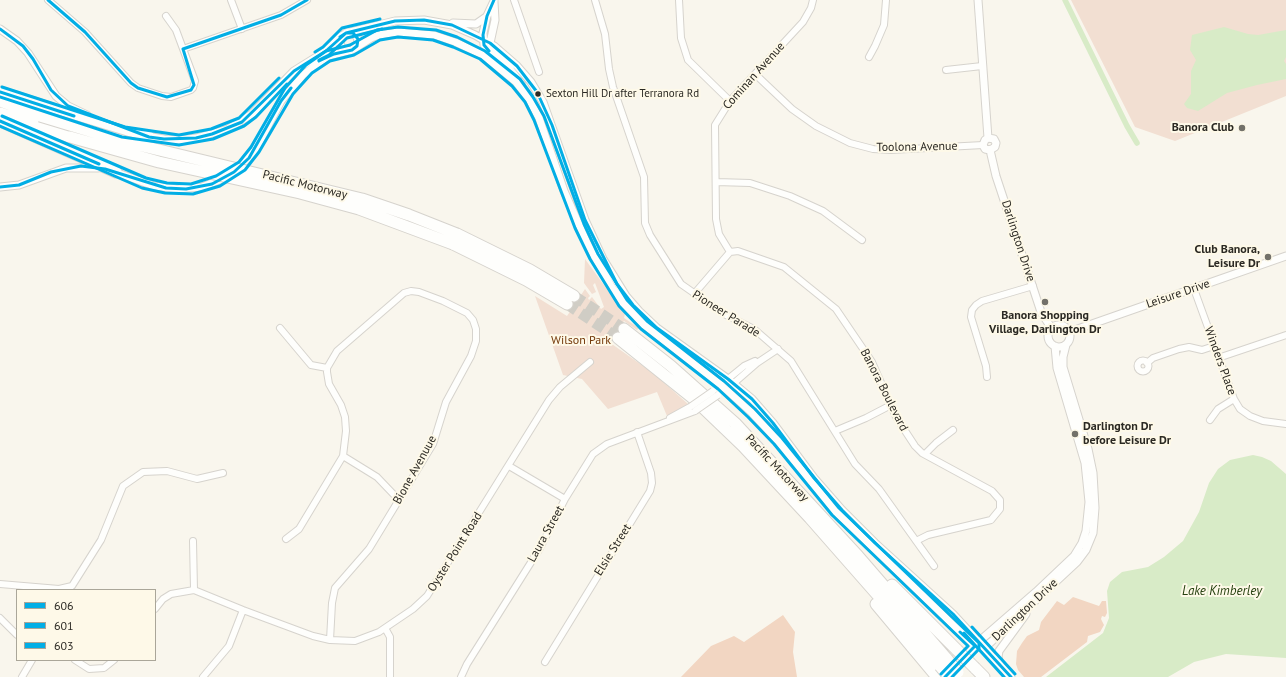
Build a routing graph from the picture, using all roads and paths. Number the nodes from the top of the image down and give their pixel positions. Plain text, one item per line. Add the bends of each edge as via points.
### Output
1 (48, 0) edge
2 (231, 0) edge
3 (307, 0) edge
4 (494, 0) edge
5 (514, 0) edge
6 (595, 0) edge
7 (679, 0) edge
8 (813, 0) edge
9 (886, 0) edge
10 (978, 0) edge
11 (166, 16) dead end
12 (487, 16) junction
13 (437, 22) junction
14 (0, 29) edge
15 (242, 29) junction
16 (345, 33) junction
17 (486, 42) junction
18 (468, 47) junction
19 (184, 49) junction
20 (352, 50) junction
21 (869, 56) dead end
22 (982, 66) junction
23 (946, 70) dead end
24 (539, 72) dead end
25 (755, 74) junction
26 (0, 92) edge
27 (525, 93) junction
28 (0, 101) edge
29 (730, 101) junction
30 (0, 113) edge
31 (0, 121) edge
32 (149, 137) junction
33 (988, 138) junction
34 (983, 145) junction
35 (990, 150) junction
36 (116, 172) junction
37 (716, 182) junction
38 (0, 187) edge
39 (455, 239) junction
40 (862, 240) dead end
41 (730, 252) junction
42 (1286, 256) edge
43 (1033, 286) junction
44 (1194, 289) junction
45 (694, 294) junction
46 (571, 300) tunnel mouth
47 (280, 328) dead end
48 (1052, 328) junction
49 (1069, 332) junction
50 (1286, 335) edge
51 (1066, 345) junction
52 (1055, 346) junction
53 (1214, 346) junction
54 (778, 349) junction
55 (1218, 358) junction
56 (590, 362) dead end
57 (1147, 363) dead end
58 (327, 368) junction
59 (987, 377) dead end
60 (731, 381) junction
61 (724, 387) junction
62 (716, 393) junction
63 (1234, 399) junction
64 (891, 405) junction
65 (1210, 420) dead end
66 (660, 424) junction
67 (1286, 424) edge
68 (953, 430) dead end
69 (835, 431) junction
70 (637, 432) junction
71 (924, 454) junction
72 (343, 456) junction
73 (509, 466) junction
74 (223, 473) dead end
75 (399, 500) junction
76 (565, 500) junction
77 (286, 539) dead end
78 (193, 541) dead end
79 (916, 541) junction
80 (858, 556) junction
81 (934, 566) dead end
82 (0, 584) edge
83 (194, 590) junction
84 (1030, 606) junction
85 (156, 608) edge
86 (243, 610) junction
87 (0, 618) edge
88 (385, 628) junction
89 (16, 634) edge
90 (330, 640) junction
91 (977, 644) junction
92 (985, 647) junction
93 (31, 661) edge
94 (77, 661) edge
95 (113, 661) edge
96 (544, 662) dead end
97 (1002, 666) junction
98 (939, 669) edge
99 (957, 675) edge
100 (22, 677) edge
101 (203, 677) edge
102 (390, 677) edge
103 (461, 677) edge
104 (945, 677) edge
105 (984, 677) edge
106 (1011, 677) edge

1 - 19 street via 85,32 138,88 167,97 190,90 195,81
2 - 15 street
3 - 15 street via 281,15
4 - 12 street
4 - 17 street via 495,20
5 - 24 street
6 - 45 street, Pioneer Parade via 605,34 613,87 644,177 647,229 678,280
7 - 29 street via 681,38 685,54 692,65
8 - 25 street, Cominan Avenue via 803,22
9 - 21 street via 884,25
10 - 22 street
11 - 19 street via 176,30
12 - 13 street via 481,22 472,24
12 - 17 street
13 - 16 street via 395,21
13 - 17 street via 462,29
14 - 32 street via 23,46 52,90 68,106
15 - 19 street
16 - 20 street via 340,45 344,50
16 - 20 street via 354,33 357,38 358,43
16 - 32 street via 326,50 294,71 252,114 228,129 196,138
17 - 18 street
17 - 27 street via 517,77
17 - 60 street via 517,66 537,92 550,119 585,220 621,289 657,328
18 - 20 street via 434,35 398,32 371,38
18 - 27 street via 497,66
20 - 36 street via 328,56 303,75 281,101 249,158 227,177 202,187 177,189 154,186
22 - 23 street
22 - 33 street
25 - 29 street, Cominan Avenue
25 - 34 street, Toolona Avenue via 792,109 816,126 850,143 891,150
26 - 32 highway via 124,132
27 - 61 street via 539,118 579,226 611,286 644,325
28 - 39 highway, Pacific Motorway, bridge via 126,142 362,199 409,214
29 - 37 street, Cominan Avenue via 716,125
30 - 39 highway, Pacific Motorway, bridge via 70,137 159,162 300,193
31 - 36 highway
33 - 34 street
33 - 35 street via 996,143
34 - 35 street via 985,149
35 - 43 street, Darlington Drive via 996,176
36 - 38 street via 94,167 66,168 19,185
37 - 40 street via 750,183 790,196 823,211
37 - 41 street, Cominan Avenue via 717,226
39 - 46 highway, Pacific Motorway via 526,280
41 - 45 street
41 - 64 street, Banora Boulevard via 741,252 784,267 836,309 872,362
42 - 44 street, Leisure Drive
43 - 48 street, Darlington Drive via 1041,312
43 - 59 street via 982,302 972,310 971,317
44 - 49 street, Leisure Drive
44 - 53 street, Winders Place
45 - 54 street, Pioneer Parade via 724,314 754,329
47 - 58 street via 310,365
48 - 49 street via 1061,326
48 - 52 street via 1049,340
49 - 51 street
50 - 55 street
51 - 52 street
51 - 84 street, Darlington Drive via 1064,367 1093,473 1094,526 1091,540 1079,560
52 - 91 street, Darlington Drive via 1057,368 1085,463 1089,502 1086,531 1082,543 1070,560
53 - 55 street, Winders Place
53 - 57 street via 1202,350 1178,348
54 - 60 street via 746,365
54 - 69 street, Pioneer Parade via 791,361
55 - 63 street, Winders Place
56 - 73 street, Oyster Point Road via 560,387 549,400
58 - 72 street via 329,384 345,417
58 - 75 street, Bione Avenuue via 337,351 404,293 411,290 461,309 473,320 476,336 468,362 446,402 433,444
60 - 61 street
60 - 91 street via 761,409 814,478 854,522 926,588
61 - 62 street
61 - 91 street via 769,430 848,525
62 - 66 street, Laura Street, bridge
62 - 66 street, Laura Street, bridge via 695,411
63 - 65 street via 1218,409
63 - 67 street, Winders Place via 1240,409 1250,416 1263,421
64 - 69 street
64 - 71 street, Banora Boulevard via 913,444
66 - 70 street, Laura Street
68 - 71 street
69 - 79 street, Pioneer Parade via 856,465 879,489
70 - 76 street, Laura Street via 598,448
70 - 96 street, Elsie Street via 651,473 650,490
71 - 79 street, Banora Boulevard via 992,491 1000,500 1000,509 991,520 929,535
72 - 75 street via 377,477
72 - 77 street via 299,529
73 - 76 street
73 - 88 street, Oyster Point Road via 432,590 413,609
74 - 82 street via 197,478 167,471 143,472 122,486 101,540 72,586 59,589
75 - 90 street, Bione Avenuue via 368,549 335,588
76 - 103 street, Laura Street via 540,548
78 - 83 street
79 - 81 street, Pioneer Parade
80 - 98 highway, Pacific Motorway
80 - 98 highway, Pacific Motorway via 736,423 671,366 621,334 743,446 810,518
80 - 105 highway, bridge via 888,580
83 - 85 street via 171,594
83 - 86 street, Oyster Point Road
84 - 92 street, Darlington Drive
84 - 97 street via 999,652 998,659
86 - 90 street, Oyster Point Road
86 - 101 street via 229,646
87 - 89 street
88 - 90 street, Oyster Point Road via 367,638 355,641
88 - 102 street via 390,637
91 - 92 street
91 - 104 street, Darlington Drive
92 - 97 street
93 - 100 street
94 - 95 street via 89,669 104,668
97 - 106 street
98 - 99 highway, Pacific Motorway, bridge

